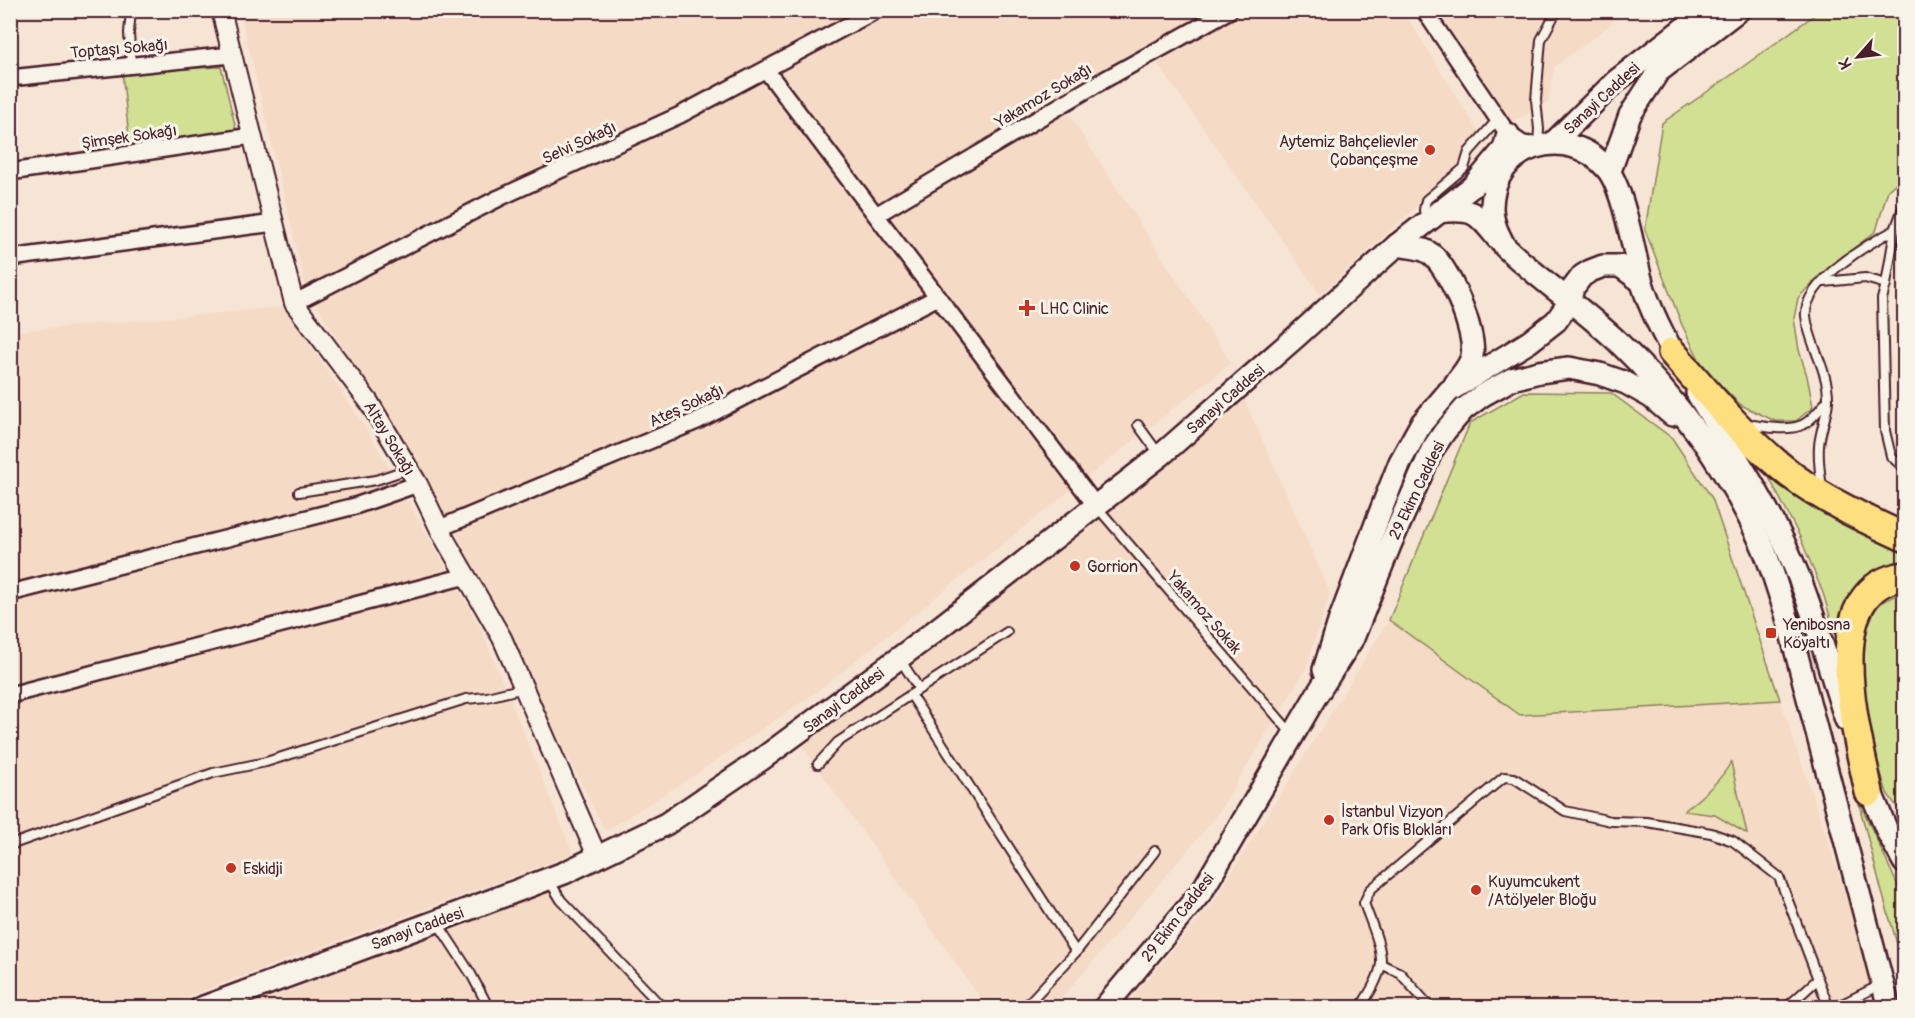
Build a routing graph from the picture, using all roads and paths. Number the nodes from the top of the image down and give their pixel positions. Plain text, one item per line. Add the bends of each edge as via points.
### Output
1 (131, 10) edge
2 (221, 10) edge
3 (877, 10) edge
4 (1230, 10) edge
5 (1424, 10) edge
6 (1557, 10) edge
7 (1707, 10) edge
8 (1740, 10) edge
9 (231, 55) junction
10 (131, 65) junction
11 (766, 70) junction
12 (10, 78) edge
13 (1503, 127) junction
14 (252, 136) junction
15 (1545, 144) junction
16 (1610, 171) junction
17 (10, 172) edge
18 (1905, 205) edge
19 (876, 215) junction
20 (1432, 217) junction
21 (274, 223) junction
22 (1895, 230) junction
23 (1396, 245) junction
24 (1505, 247) junction
25 (10, 258) edge
26 (1642, 282) junction
27 (1824, 282) junction
28 (1886, 284) junction
29 (938, 297) junction
30 (294, 303) junction
31 (1569, 303) junction
32 (1672, 351) junction
33 (1449, 391) junction
34 (1828, 400) junction
35 (1732, 421) junction
36 (1138, 425) dead end
37 (1707, 448) junction
38 (1160, 456) junction
39 (1905, 468) edge
40 (414, 476) junction
41 (299, 492) dead end
42 (1824, 497) junction
43 (1096, 506) junction
44 (440, 528) junction
45 (1905, 537) edge
46 (466, 576) junction
47 (1905, 576) edge
48 (10, 593) edge
49 (1007, 632) dead end
50 (900, 658) junction
51 (524, 688) junction
52 (919, 689) junction
53 (10, 695) edge
54 (911, 695) junction
55 (1316, 696) junction
56 (1293, 735) junction
57 (818, 764) dead end
58 (1869, 792) junction
59 (10, 845) edge
60 (1155, 851) dead end
61 (597, 856) junction
62 (1905, 862) edge
63 (548, 879) junction
64 (437, 921) junction
65 (1076, 952) junction
66 (1381, 964) junction
67 (1818, 979) junction
68 (1884, 983) junction
69 (201, 1008) edge
70 (489, 1008) edge
71 (663, 1008) edge
72 (1024, 1008) edge
73 (1104, 1008) edge
74 (1360, 1008) edge
75 (1431, 1008) edge
76 (1786, 1008) edge
77 (1829, 1008) edge
78 (1834, 1008) edge
79 (1889, 1008) edge
80 (1898, 1008) edge

1 - 10 lane
2 - 9 street, Altay Sokağı
3 - 11 street, Selvi Sokağı
4 - 19 street, Yakamoz Sokağı
5 - 13 street
6 - 15 lane via 1541,40 1536,100
7 - 15 main road, Sanayi Caddesi via 1616,81
8 - 16 main road, Sanayi Caddesi via 1658,72 1630,115
9 - 10 street, Toptaşı Sokağı
9 - 14 street, Altay Sokağı
10 - 12 street, Toptaşı Sokağı
11 - 19 street
11 - 30 street, Selvi Sokağı via 680,115 499,198
13 - 15 street via 1523,144
13 - 20 main road, Sanayi Caddesi via 1504,149 1473,186
14 - 17 street, Şimşek Sokağı
14 - 21 street, Altay Sokağı
15 - 16 main road via 1584,149
15 - 24 main road, Sanayi Caddesi via 1522,153 1498,177 1492,208 1495,228
16 - 26 main road
18 - 22 lane
19 - 29 street
20 - 23 main road, Sanayi Caddesi
20 - 24 main road via 1463,210 1476,215
21 - 25 street
21 - 30 street, Altay Sokağı
22 - 27 lane via 1837,266
22 - 28 lane
23 - 33 main road via 1428,251 1442,265 1462,304 1473,335 1472,356
23 - 38 main road, Sanayi Caddesi
24 - 31 main road
26 - 31 main road, 29 Ekim Caddesi via 1620,266 1603,266 1582,276
26 - 32 main road via 1654,318
27 - 28 lane via 1865,278
27 - 34 lane via 1810,297 1806,315 1823,367
28 - 39 lane via 1882,299 1885,431 1891,456
29 - 43 street
29 - 44 street, Ateş Sokağı via 697,421
30 - 40 street, Altay Sokağı via 369,402
31 - 33 main road, 29 Ekim Caddesi via 1556,321 1529,342
31 - 37 main road via 1616,340 1667,393
32 - 35 highway
32 - 58 main road via 1742,464 1789,554 1821,634
33 - 55 main road, 29 Ekim Caddesi via 1421,424 1400,462 1340,619
34 - 35 lane via 1803,425 1789,428
34 - 42 lane via 1819,446
35 - 42 highway via 1790,474
36 - 38 lane
37 - 55 main road, 29 Ekim Caddesi via 1651,397 1600,374 1569,368 1539,372 1512,379 1483,395 1464,410 1432,450 1353,638
37 - 68 main road via 1740,498 1763,547 1785,610
38 - 43 main road, Sanayi Caddesi
40 - 41 lane
40 - 44 street, Altay Sokağı
40 - 48 street via 355,506
42 - 45 highway
43 - 50 main road, Sanayi Caddesi
43 - 56 lane, Yakamoz Sokak
44 - 46 street, Altay Sokağı
46 - 51 street, Altay Sokağı via 502,638
46 - 53 street
47 - 58 highway via 1871,591 1853,621 1849,680
49 - 52 lane
50 - 52 lane
50 - 61 main road, Sanayi Caddesi via 675,817
51 - 59 lane via 466,699 267,762 213,773
51 - 61 street, Altay Sokağı
52 - 54 lane
54 - 57 lane via 838,742
54 - 65 lane
55 - 56 main road, 29 Ekim Caddesi
56 - 73 main road, 29 Ekim Caddesi via 1202,891
58 - 62 main road
60 - 65 lane
61 - 63 main road, Sanayi Caddesi
63 - 64 main road, Sanayi Caddesi
63 - 71 lane via 561,900
64 - 69 main road, Sanayi Caddesi
64 - 70 lane
65 - 72 lane
66 - 67 lane via 1364,903 1370,890 1504,777 1523,783 1565,811 1611,821 1647,822 1711,833 1733,841 1779,877
66 - 74 lane
66 - 75 lane via 1400,973
67 - 76 lane
67 - 77 lane
68 - 78 lane
68 - 79 main road
68 - 80 main road

